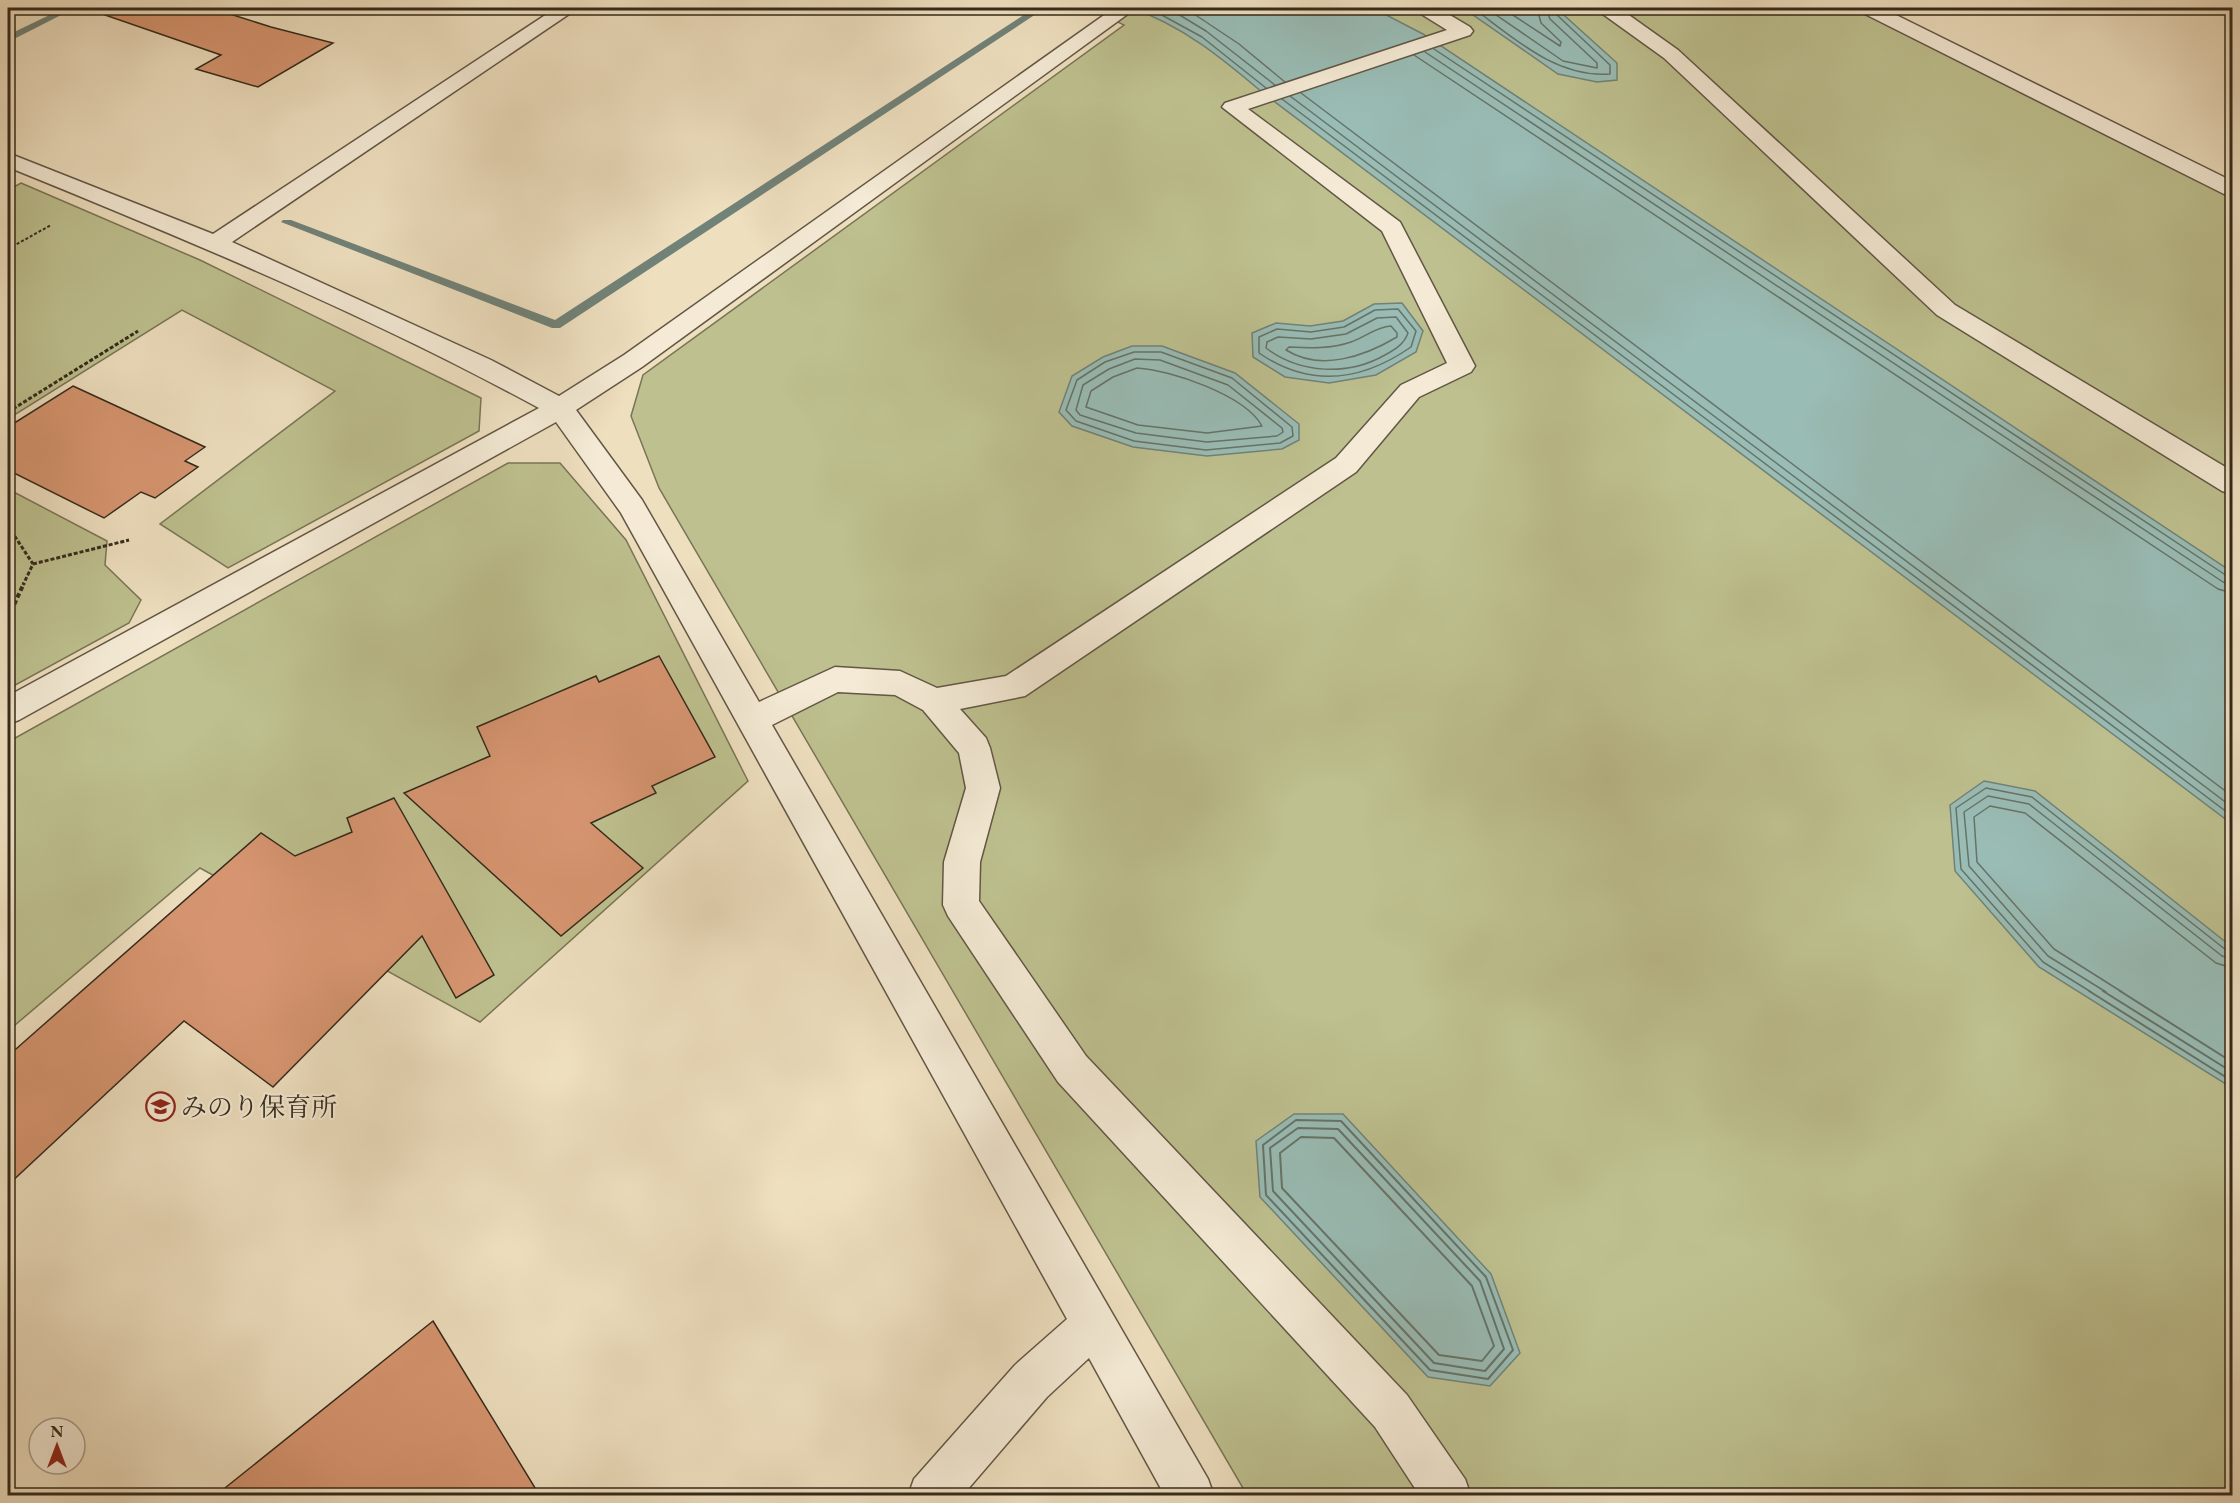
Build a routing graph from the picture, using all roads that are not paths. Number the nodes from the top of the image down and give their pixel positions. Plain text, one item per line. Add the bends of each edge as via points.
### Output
1 (568, 8) edge
2 (1126, 8) edge
3 (1425, 8) edge
4 (1606, 8) edge
5 (1868, 8) edge
6 (8, 159) edge
7 (2232, 189) edge
8 (215, 243) junction
9 (560, 408) junction
10 (2232, 484) edge
11 (934, 701) junction
12 (8, 711) edge
13 (752, 720) junction
14 (1093, 1325) junction
15 (931, 1496) edge
16 (1191, 1496) edge
17 (1448, 1496) edge

1 - 8 street
2 - 9 street via 633,361
3 - 11 street via 1463,31 1232,107 1392,227 1462,366 1410,391 1346,465 1014,687
4 - 10 street via 1671,54 1946,310
5 - 7 street
6 - 8 street
8 - 9 street via 482,366
9 - 12 street
9 - 13 street via 632,507
11 - 13 street via 900,683 835,679
11 - 17 street via 974,748 983,788 962,862 961,905 1072,1069 1391,1411
13 - 14 street
14 - 15 street via 1031,1381
14 - 16 street

